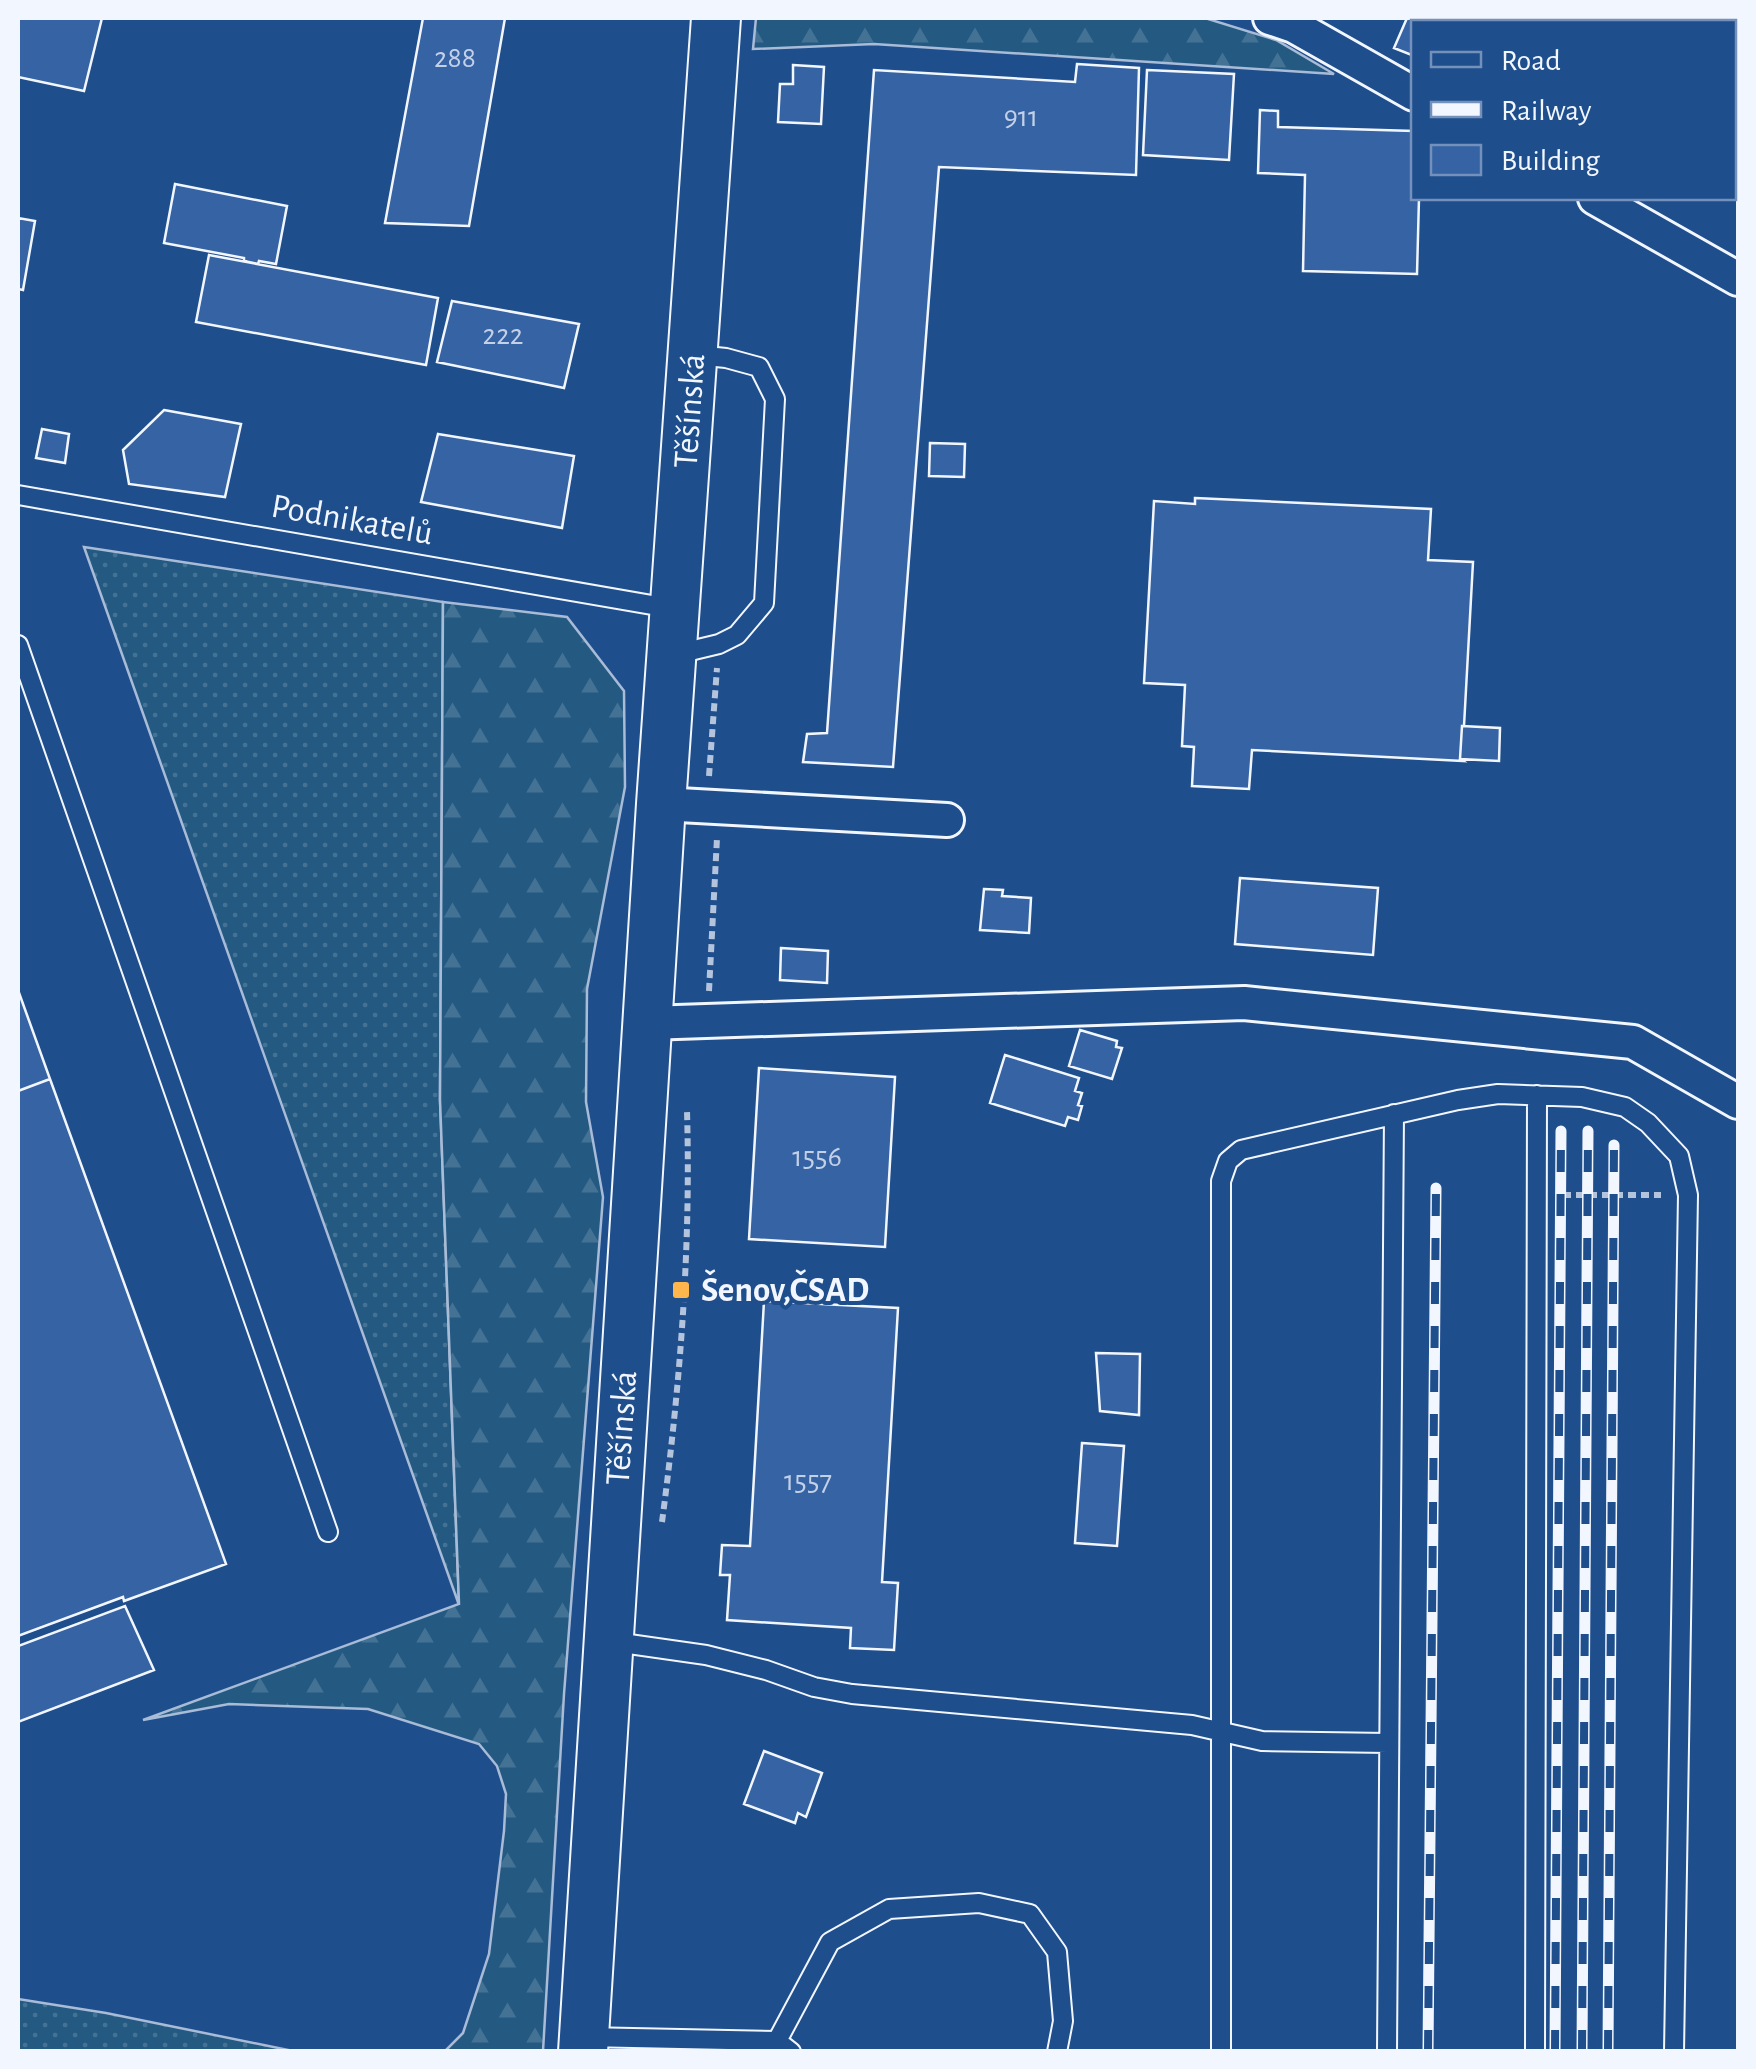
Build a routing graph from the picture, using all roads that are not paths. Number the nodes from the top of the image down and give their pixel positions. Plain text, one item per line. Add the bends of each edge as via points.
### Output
1 (716, 18) edge
2 (1270, 18) edge
3 (1411, 92) edge
4 (1598, 200) edge
5 (1738, 280) edge
6 (694, 354) junction
7 (18, 496) edge
8 (674, 631) junction
9 (18, 644) edge
10 (695, 806) junction
11 (946, 820) dead end
12 (648, 1023) junction
13 (1537, 1095) junction
14 (1738, 1102) edge
15 (1394, 1114) junction
16 (328, 1532) dead end
17 (608, 1641) junction
18 (1221, 1731) junction
19 (1388, 1744) junction
20 (584, 2044) edge
21 (784, 2046) edge
22 (1057, 2052) edge
23 (1221, 2052) edge
24 (1387, 2052) edge
25 (1535, 2052) edge
26 (1674, 2052) edge

1 - 6 main road, Těšínská
2 - 3 street
4 - 5 street
6 - 8 main road, Těšínská
6 - 8 lane via 759,367 775,398 764,603 719,644 694,650
7 - 8 lane, Podnikatelů
8 - 10 main road, Těšínská
9 - 16 lane
10 - 11 street
10 - 12 main road, Těšínská
12 - 14 street via 1244,1003 1634,1042
12 - 17 main road, Těšínská
13 - 15 lane via 1498,1094
13 - 25 lane
13 - 26 lane via 1625,1107 1648,1122 1678,1156 1688,1195
15 - 18 lane via 1241,1150 1228,1161 1222,1181
15 - 19 lane
17 - 18 lane via 706,1655 852,1694
17 - 20 main road, Těšínská
18 - 19 lane via 1262,1741
18 - 23 lane
19 - 24 lane
20 - 21 lane
21 - 22 lane via 830,1942 889,1909 980,1904 1030,1914 1057,1952 1063,2021

